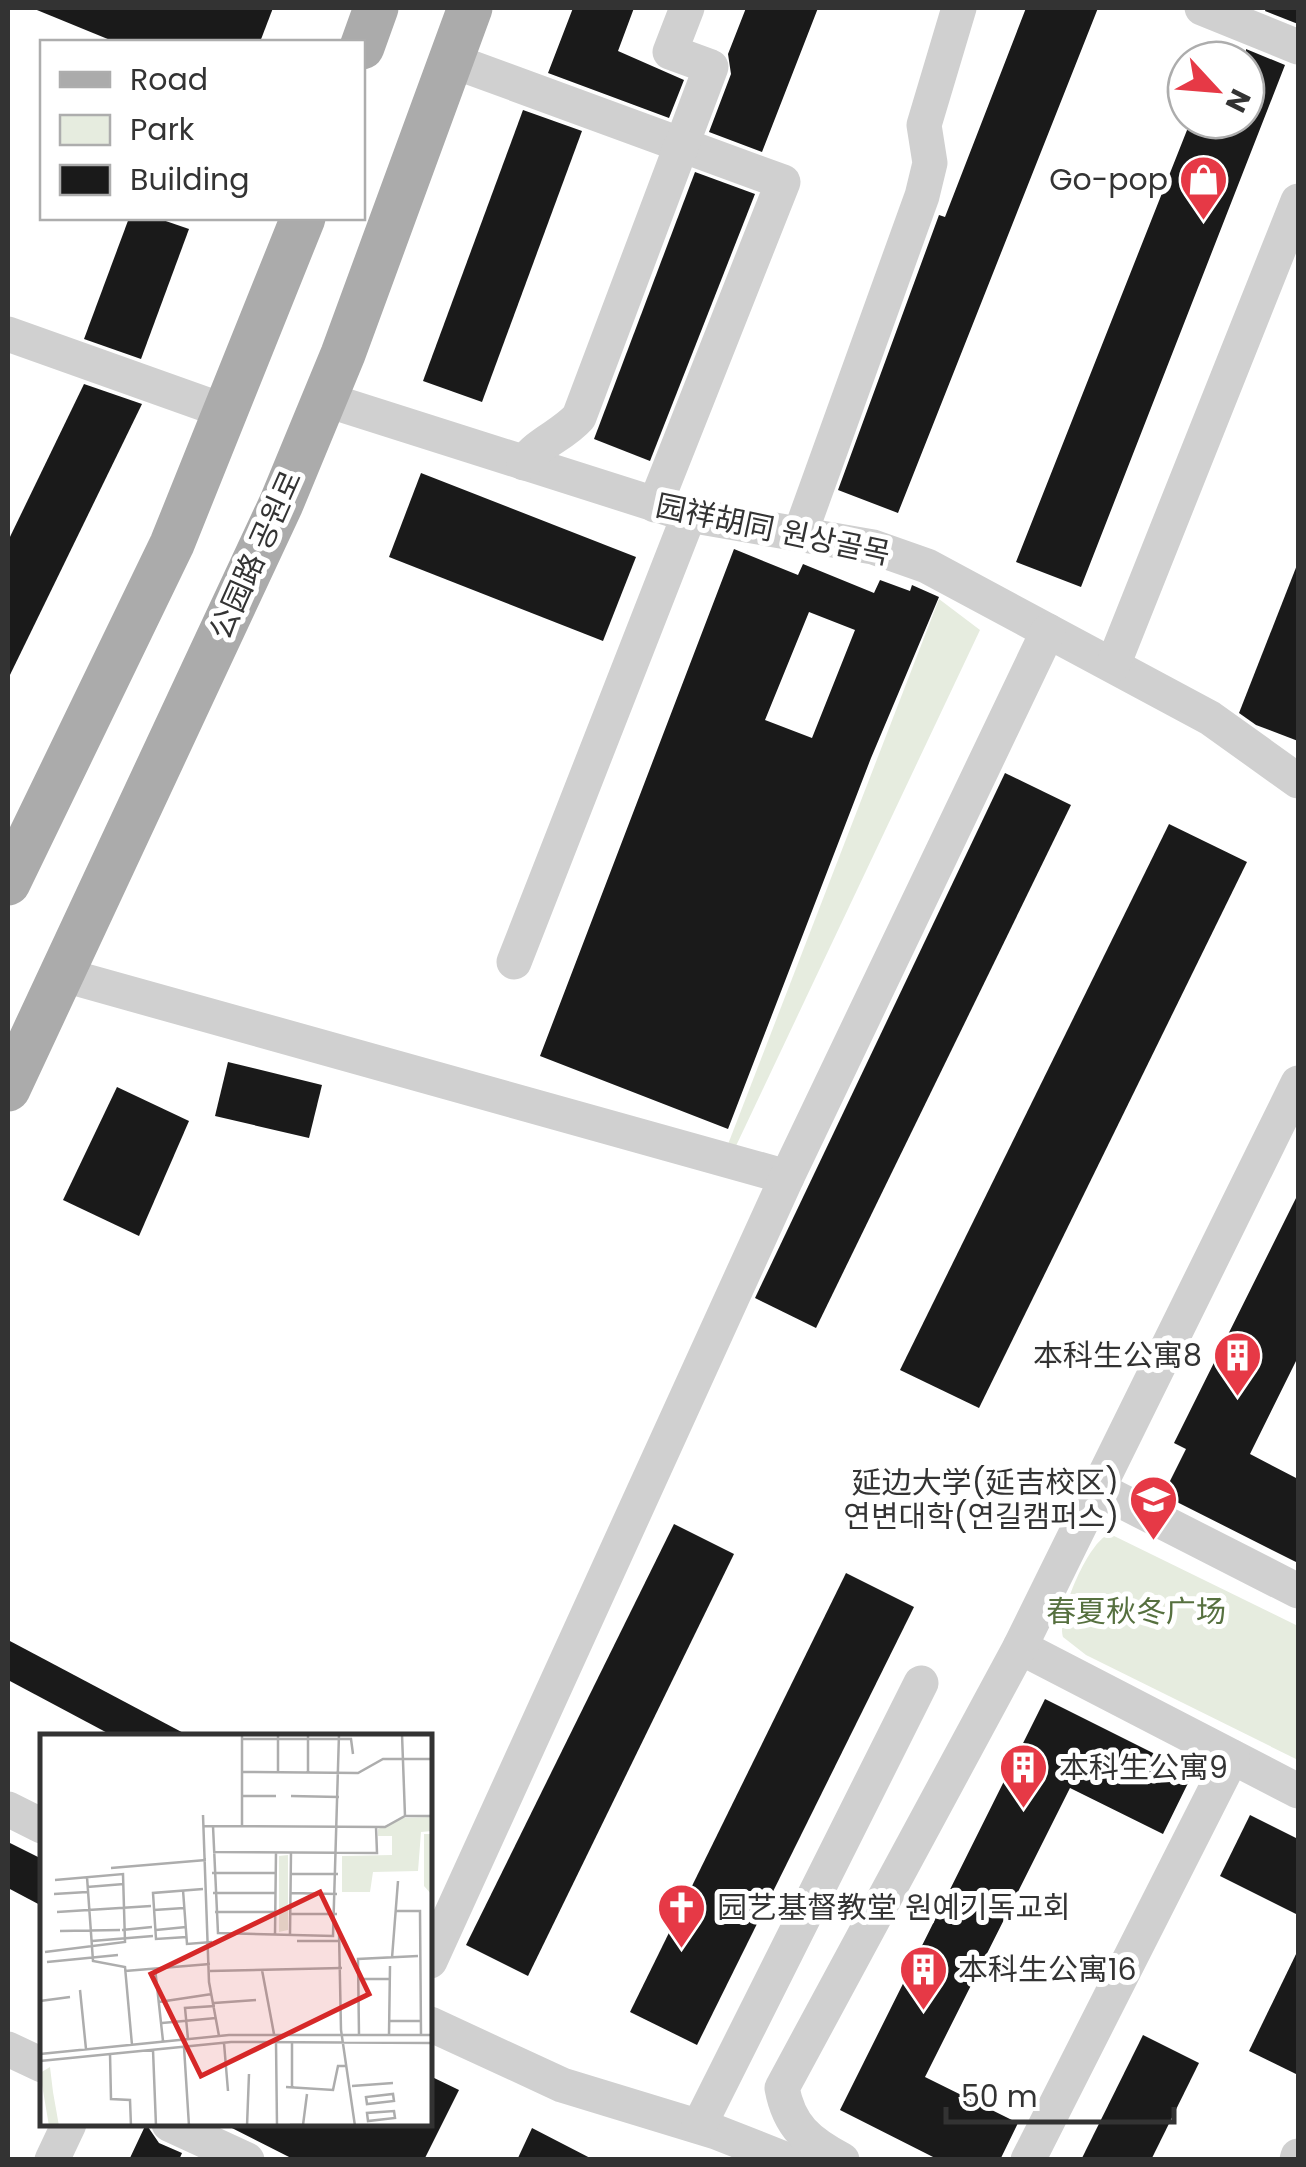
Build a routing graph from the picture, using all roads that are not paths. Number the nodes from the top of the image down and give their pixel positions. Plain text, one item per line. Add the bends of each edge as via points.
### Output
1 (376, 8) edge
2 (470, 8) edge
3 (688, 8) edge
4 (958, 8) edge
5 (1202, 8) edge
6 (365, 40) edge
7 (1298, 47) edge
8 (450, 60) junction
9 (682, 145) junction
10 (1298, 201) edge
11 (303, 220) edge
12 (8, 334) edge
13 (324, 399) junction
14 (227, 412) junction
15 (524, 464) junction
16 (672, 510) junction
17 (800, 534) junction
18 (1048, 631) junction
19 (1113, 666) junction
20 (1298, 782) edge
21 (8, 884) edge
22 (514, 962) dead end
23 (64, 975) junction
24 (1298, 1083) edge
25 (8, 1088) edge
26 (786, 1177) junction
27 (1096, 1488) junction
28 (1298, 1591) edge
29 (1020, 1647) junction
30 (922, 1683) dead end
31 (1232, 1757) junction
32 (1298, 1791) edge
33 (8, 1809) edge
34 (40, 1825) edge
35 (432, 1957) edge
36 (432, 2025) edge
37 (8, 2048) edge
38 (40, 2064) edge
39 (698, 2126) junction
40 (68, 2127) edge
41 (173, 2127) edge
42 (204, 2151) edge
43 (835, 2156) edge
44 (52, 2160) edge
45 (247, 2160) edge
46 (788, 2160) edge
47 (1028, 2160) edge

1 - 6 main road
2 - 8 main road, 公园路 공원로
3 - 9 street via 670,52 711,66
4 - 17 street via 924,125 930,163 922,196
5 - 7 street
8 - 9 street
8 - 13 main road, 公园路 공원로
9 - 15 street via 579,417 535,446
9 - 16 street via 783,182
10 - 19 street
11 - 14 main road
12 - 14 street
13 - 15 street, 园祥胡同 원상골목
13 - 23 main road, 公园路 공원로
14 - 21 main road via 172,544
15 - 16 street, 园祥胡同 원상골목
16 - 17 street, 园祥胡同 원상골목
16 - 22 street
17 - 18 street, 园祥胡同 원상골목 via 873,547 927,566
18 - 19 street, 园祥胡同 원상골목
18 - 26 street
19 - 20 street, 园祥胡同 원상골목 via 1210,718
23 - 25 main road, 公园路 공원로
23 - 26 street
24 - 27 street
26 - 35 street
27 - 28 street
27 - 29 street
29 - 31 street
29 - 43 street via 782,2088 797,2130
30 - 39 street
31 - 32 street
31 - 47 street
33 - 34 street
36 - 39 street via 562,2085
37 - 38 street
39 - 46 street
40 - 44 street
41 - 42 street
42 - 45 street

